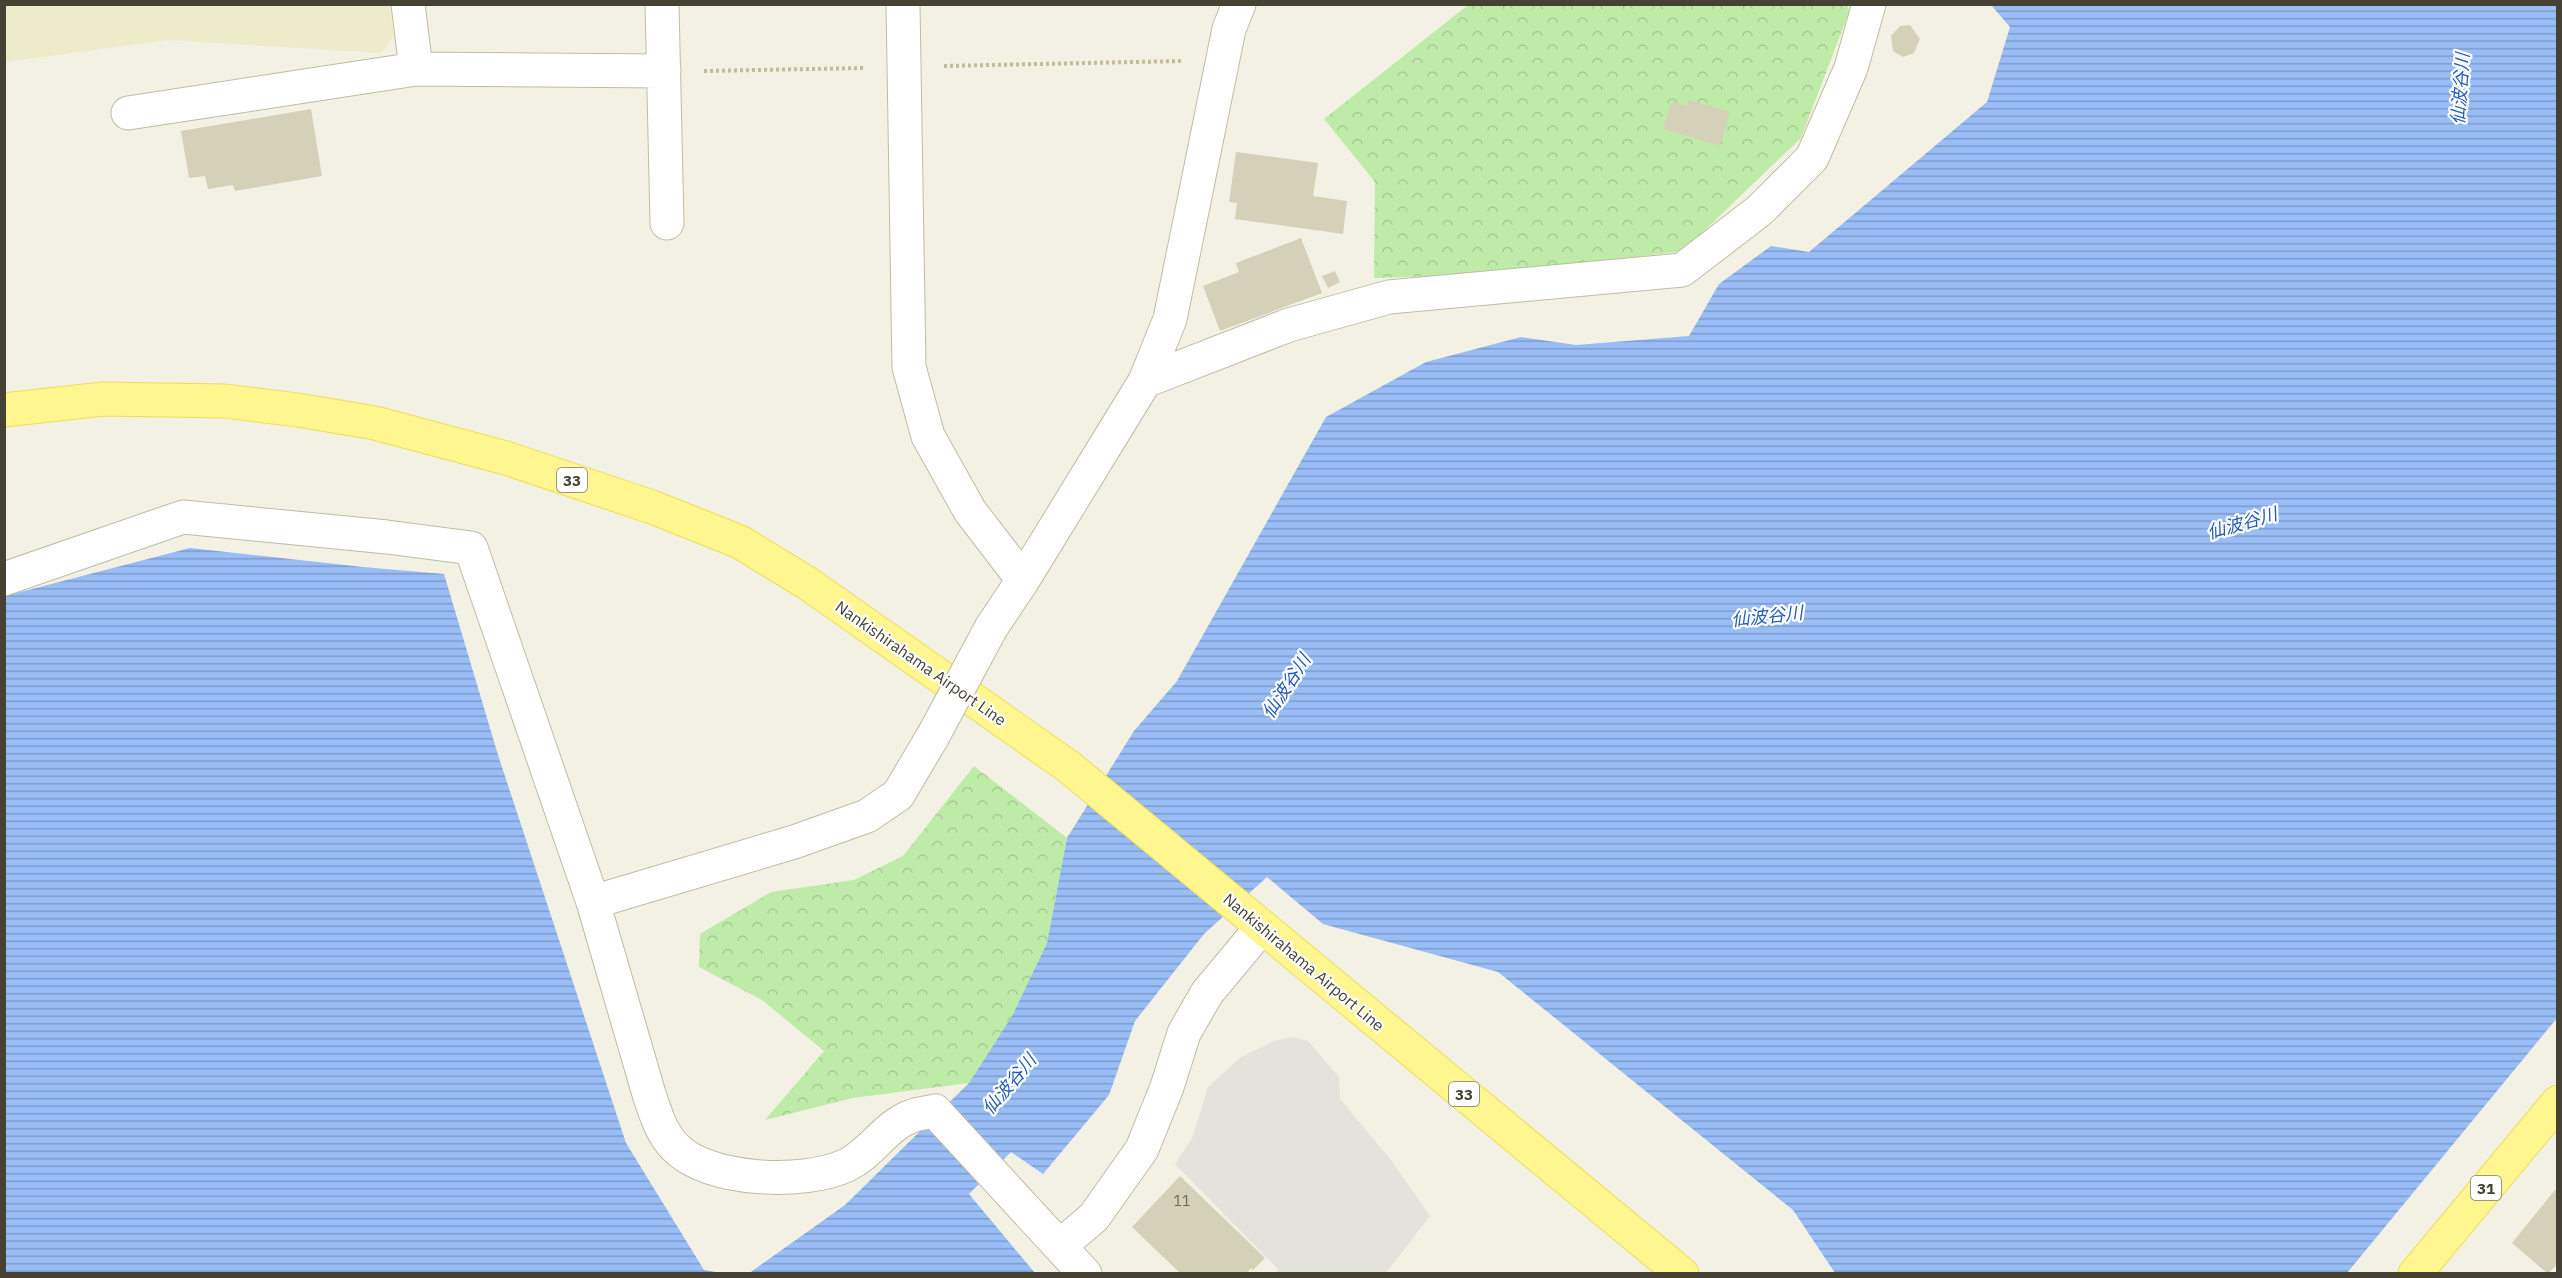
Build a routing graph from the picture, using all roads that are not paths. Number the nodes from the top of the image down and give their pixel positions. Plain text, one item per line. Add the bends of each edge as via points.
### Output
1 (408, 4) edge
2 (662, 4) edge
3 (903, 4) edge
4 (1239, 4) edge
5 (1869, 4) edge
6 (416, 69) junction
7 (664, 71) junction
8 (128, 113) dead end
9 (667, 223) dead end
10 (1145, 381) junction
11 (4, 410) edge
12 (4, 579) edge
13 (1023, 580) junction
14 (593, 902) junction
15 (1255, 921) junction
16 (2558, 1102) edge
17 (1060, 1246) junction
18 (1085, 1274) edge
19 (1682, 1274) edge
20 (2415, 1274) edge

1 - 6 street
2 - 7 street
3 - 13 street via 909,367 928,436 970,511
4 - 10 street via 1229,29 1170,319
5 - 10 street via 1851,68 1812,158 1760,210 1682,270 1389,297 1289,326
6 - 7 street
6 - 8 street
7 - 9 street
10 - 13 street
11 - 15 main road, Nankishirahama Airport Line / 33 via 103,399 225,401 375,423 506,458 652,507 740,542 767,556 1069,767
12 - 14 street via 183,518 471,548
13 - 14 street, bridge via 991,628 898,795 867,816 783,846
14 - 17 street via 659,1124 675,1148 722,1171 796,1178 847,1165 911,1116 935,1111
15 - 17 street via 1184,1034 1142,1149 1094,1217
15 - 19 main road, Nankishirahama Airport Line / 33
16 - 20 main road, 31
17 - 18 street

